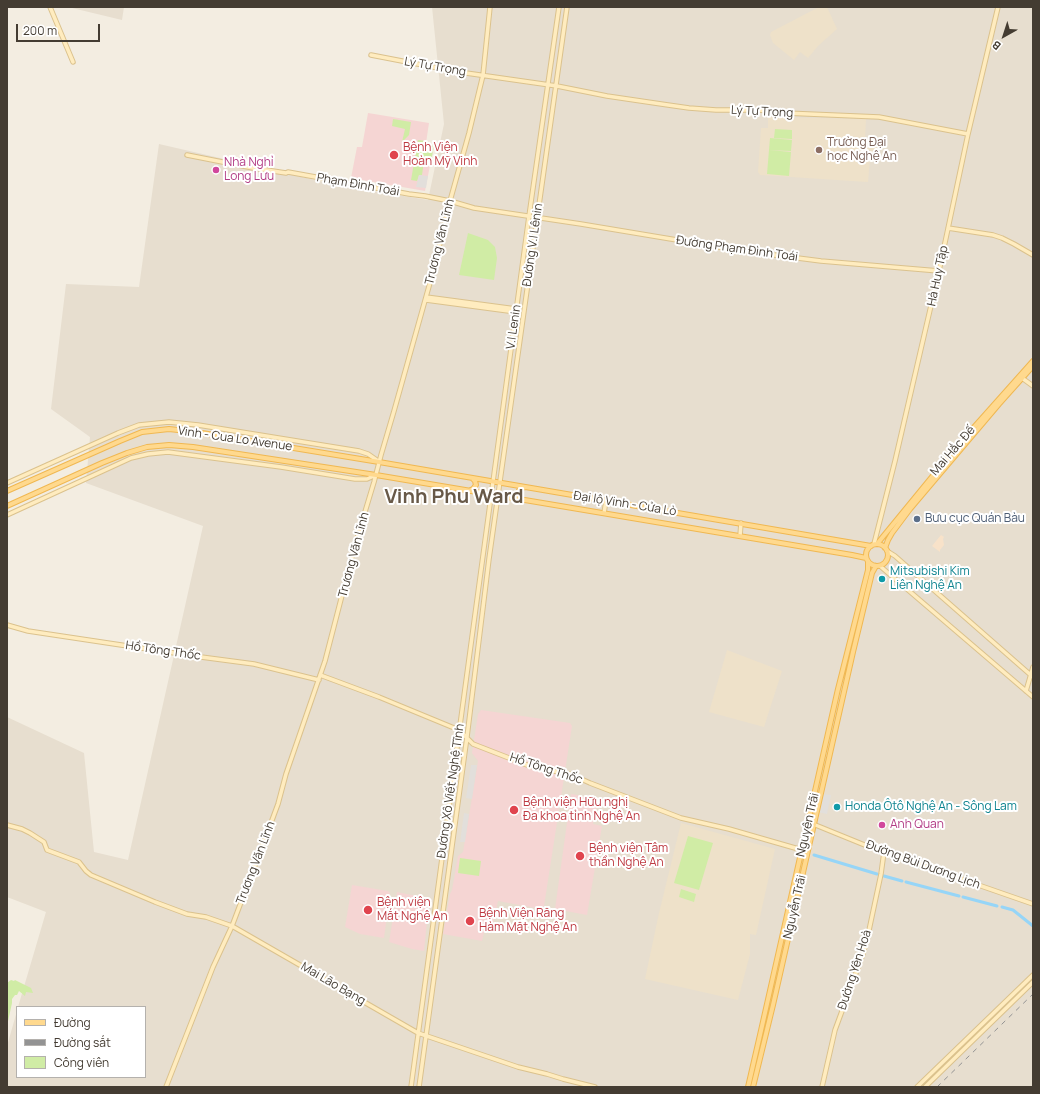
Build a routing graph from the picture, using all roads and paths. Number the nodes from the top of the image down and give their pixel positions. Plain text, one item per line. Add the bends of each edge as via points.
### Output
1 (50, 7) edge
2 (490, 7) edge
3 (559, 7) edge
4 (567, 7) edge
5 (998, 7) edge
6 (370, 55) dead end
7 (73, 62) dead end
8 (483, 75) junction
9 (548, 85) junction
10 (557, 86) junction
11 (968, 134) junction
12 (187, 155) dead end
13 (450, 201) junction
14 (529, 216) junction
15 (537, 217) junction
16 (948, 228) junction
17 (1033, 254) edge
18 (939, 271) junction
19 (426, 298) junction
20 (516, 311) junction
21 (515, 321) junction
22 (522, 322) junction
23 (1033, 361) edge
24 (1033, 366) edge
25 (1022, 378) junction
26 (1033, 386) edge
27 (1000, 400) junction
28 (379, 462) junction
29 (376, 475) junction
30 (471, 478) junction
31 (7, 482) edge
32 (492, 482) junction
33 (500, 483) junction
34 (525, 487) junction
35 (7, 491) edge
36 (469, 491) junction
37 (491, 494) junction
38 (498, 496) junction
39 (523, 500) junction
40 (606, 501) junction
41 (7, 506) edge
42 (604, 513) junction
43 (7, 515) edge
44 (741, 523) junction
45 (740, 536) junction
46 (874, 545) junction
47 (886, 549) junction
48 (867, 560) junction
49 (878, 566) junction
50 (7, 625) edge
51 (848, 651) junction
52 (853, 652) junction
53 (1033, 667) edge
54 (1032, 676) edge
55 (320, 678) junction
56 (1026, 691) junction
57 (1033, 697) edge
58 (832, 718) junction
59 (837, 720) junction
60 (459, 730) junction
61 (467, 737) junction
62 (822, 760) junction
63 (828, 762) junction
64 (808, 823) junction
65 (813, 824) junction
66 (7, 825) edge
67 (444, 839) junction
68 (452, 841) junction
69 (802, 850) junction
70 (808, 852) junction
71 (884, 852) junction
72 (437, 893) junction
73 (445, 894) junction
74 (1033, 904) edge
75 (232, 926) junction
76 (1033, 975) edge
77 (1033, 982) edge
78 (418, 1033) junction
79 (426, 1035) junction
80 (960, 1045) junction
81 (964, 1049) junction
82 (166, 1087) edge
83 (411, 1087) edge
84 (419, 1087) edge
85 (595, 1087) edge
86 (748, 1087) edge
87 (753, 1087) edge
88 (822, 1087) edge
89 (917, 1087) edge
90 (924, 1087) edge

1 - 7 street
2 - 8 street, Trương Văn Lĩnh
3 - 9 street, V.I Lenin
4 - 10 street, Đường V.I Lênin
5 - 11 street, Hà Huy Tập
6 - 8 street, Lý Tự Trọng
8 - 9 street, Lý Tự Trọng
8 - 13 street, Trương Văn Lĩnh
9 - 10 street, Lý Tự Trọng
9 - 14 street, V.I Lenin
10 - 11 street, Lý Tự Trọng via 689,108 879,117
10 - 15 street, Đường V.I Lênin
11 - 16 street, Hà Huy Tập
12 - 13 street, Phạm Đình Toái
13 - 14 street, Phạm Đình Toái via 474,208
13 - 19 street, Trương Văn Lĩnh
14 - 15 street, Đường Phạm Đình Toái
14 - 20 street, V.I Lenin
15 - 18 street, Đường Phạm Đình Toái via 746,252
15 - 22 street, Đường V.I Lênin
16 - 17 street via 1002,238
16 - 18 street, Hà Huy Tập
18 - 46 street, Hà Huy Tập
19 - 20 street
19 - 28 street, Trương Văn Lĩnh
20 - 21 street, V.I Lenin
21 - 22 street
21 - 32 street, V.I Lenin
22 - 33 street, Đường V.I Lênin
23 - 27 main road, Mai Hắc Đế
24 - 25 main road, Mai Hắc Đế
25 - 26 street
25 - 27 main road, Mai Hắc Đế
27 - 46 main road, Mai Hắc Đế via 959,444
27 - 47 main road, Mai Hắc Đế via 910,509 892,533
28 - 29 street, Trương Văn Lĩnh
28 - 30 main road, Đại lộ Vinh - Cửa Lò
28 - 31 street via 359,451 169,422 139,426 118,433
28 - 35 main road, Vinh - Cua Lo Avenue via 169,429 142,432
29 - 36 main road, Đại lộ Vinh - Cửa Lò
29 - 41 main road, Vinh - Cua Lo Avenue via 169,445 147,447 127,453
29 - 43 street via 366,479 355,479 168,452 148,454 131,458
29 - 55 street, Trương Văn Lĩnh
30 - 32 main road, Đại lộ Vinh - Cửa Lò
30 - 36 main road via 476,485
32 - 33 main road, Đại lộ Vinh - Cửa Lò
32 - 37 street, V.I Lenin
33 - 34 main road, Đại lộ Vinh - Cửa Lò
33 - 38 street, Đường Xô Viết Nghệ Tĩnh
34 - 39 main road via 520,489 518,494
34 - 40 main road, Đại lộ Vinh - Cửa Lò
36 - 37 main road, Đại lộ Vinh - Cửa Lò
37 - 38 main road, Đại lộ Vinh - Cửa Lò
37 - 60 street, Đường Xô Viết Nghệ Tĩnh
38 - 39 main road, Đại lộ Vinh - Cửa Lò
38 - 61 street, Đường Xô Viết Nghệ Tĩnh
39 - 42 main road, Đại lộ Vinh - Cửa Lò
40 - 42 street
40 - 44 main road, Đại lộ Vinh - Cửa Lò
42 - 45 main road, Đại lộ Vinh - Cửa Lò
44 - 45 street
44 - 46 main road, Đại lộ Vinh - Cửa Lò
45 - 48 main road, Đại lộ Vinh - Cửa Lò via 852,555
46 - 47 main road
46 - 48 main road via 867,550
47 - 49 main road via 887,560
47 - 54 street
48 - 49 main road
48 - 51 main road, Nguyên Trãi via 866,576
49 - 52 main road, Nguyễn Trãi via 872,574
49 - 56 street
50 - 55 street, Hồ Tông Thốc via 28,631 241,661
51 - 52 main road
51 - 58 main road, Nguyên Trãi
52 - 59 main road, Nguyễn Trãi
53 - 54 street
54 - 56 street
55 - 60 street, Hồ Tông Thốc via 379,697
55 - 75 street, Trương Văn Lĩnh via 278,804
56 - 57 street
58 - 59 main road
58 - 62 main road, Nguyên Trãi
59 - 63 main road, Nguyễn Trãi
60 - 61 street, Hồ Tông Thốc
60 - 67 street, Đường Xô Viết Nghệ Tĩnh
61 - 68 street, Đường Xô Viết Nghệ Tĩnh
61 - 69 street, Hồ Tông Thốc via 474,744 527,765 570,774 681,818
62 - 63 main road
62 - 64 main road, Nguyên Trãi
63 - 65 main road, Nguyễn Trãi
64 - 65 main road
64 - 69 main road, Nguyên Trãi
65 - 70 main road, Nguyễn Trãi
65 - 71 street, Đường Bùi Dương Lịch
66 - 75 street, Mai Lão Bạng via 26,831 44,842 47,850 80,863 87,873 187,914
67 - 68 street
67 - 72 street, Đường Xô Viết Nghệ Tĩnh
68 - 73 street, Đường Xô Viết Nghệ Tĩnh
69 - 70 main road
69 - 86 main road, Nguyên Trãi
70 - 87 main road, Nguyễn Trãi
71 - 74 street, Đường Bùi Dương Lịch
71 - 88 street, Đường Yên Hoà via 863,954 835,1030
72 - 73 street
72 - 78 street, Đường Xô Viết Nghệ Tĩnh
73 - 79 street, Đường Xô Viết Nghệ Tĩnh
75 - 78 street, Mai Lão Bạng
75 - 82 street, Trương Văn Lĩnh
76 - 80 street
77 - 81 street
78 - 79 street, Mai Lão Bạng
78 - 83 street, Đường Xô Viết Nghệ Tĩnh
79 - 84 street, Đường Xô Viết Nghệ Tĩnh
79 - 85 street, Mai Lão Bạng via 518,1067
80 - 81 street
80 - 89 street
81 - 90 street

